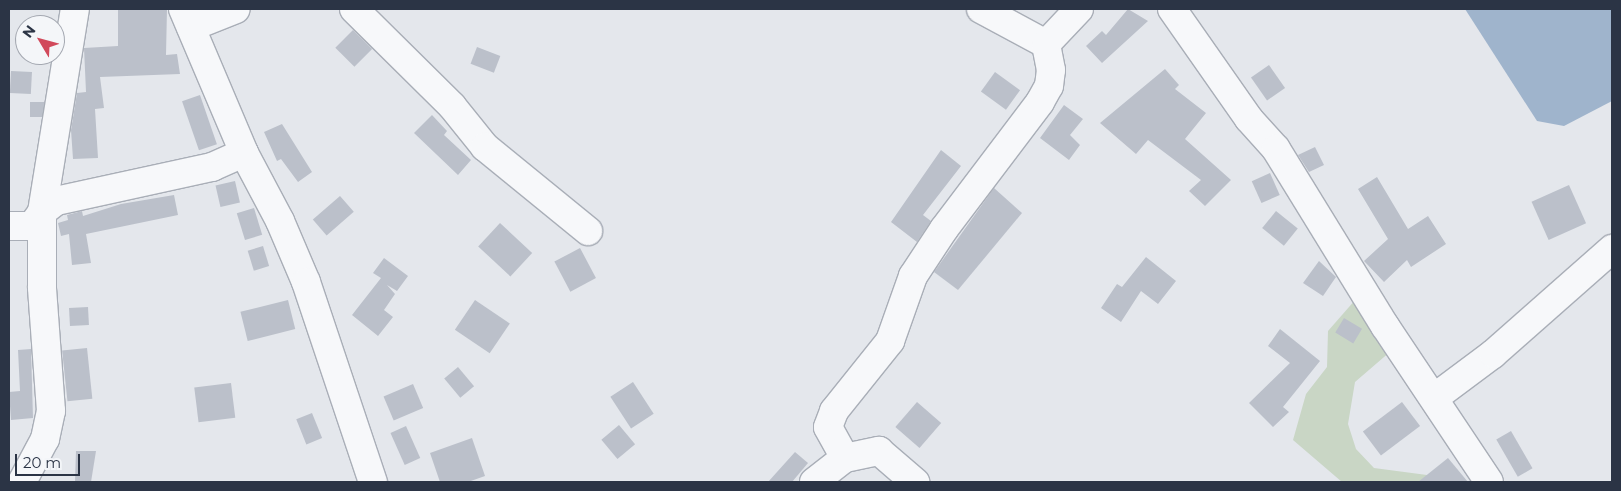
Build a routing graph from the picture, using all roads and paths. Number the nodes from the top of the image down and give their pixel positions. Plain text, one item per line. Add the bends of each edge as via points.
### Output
1 (75, 9) edge
2 (236, 9) edge
3 (354, 9) edge
4 (981, 9) edge
5 (1079, 9) edge
6 (1172, 9) edge
7 (187, 18) edge
8 (1046, 44) junction
9 (244, 153) junction
10 (42, 212) junction
11 (9, 226) edge
12 (588, 231) dead end
13 (1612, 249) edge
14 (1434, 398) junction
15 (845, 458) junction
16 (22, 482) edge
17 (373, 482) edge
18 (814, 482) edge
19 (915, 482) edge
20 (1489, 482) edge

1 - 10 street
2 - 7 street
3 - 12 street via 446,100 485,147
4 - 8 street
5 - 8 street
6 - 14 street via 1249,119 1276,149
7 - 9 street
8 - 15 street via 1051,70 1049,86 913,276 890,341 834,411 828,427
9 - 10 street via 212,167 56,201
9 - 17 street via 280,221 306,282
10 - 11 street via 32,226
10 - 16 street via 42,287 51,411 44,439
13 - 14 street via 1493,354
14 - 20 street
15 - 18 street
15 - 19 street via 879,451

